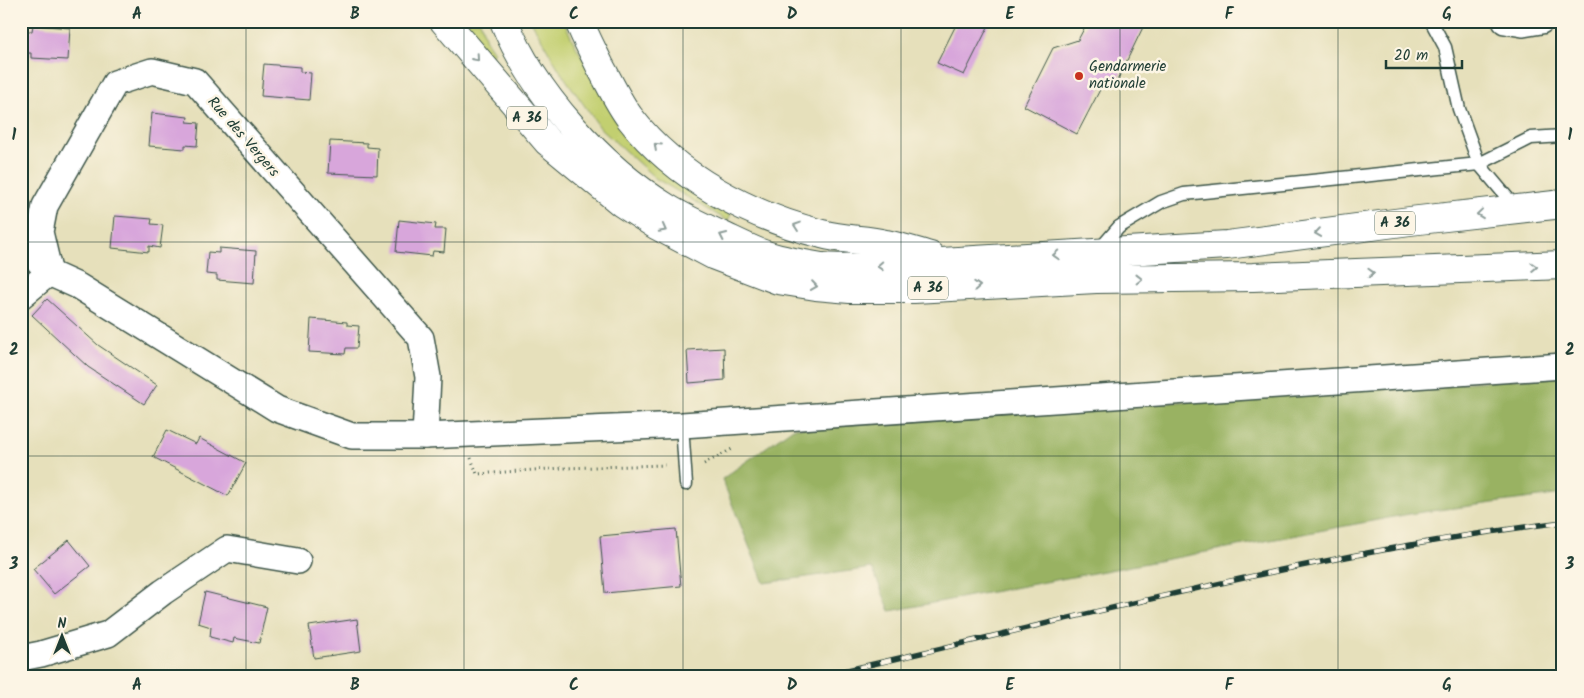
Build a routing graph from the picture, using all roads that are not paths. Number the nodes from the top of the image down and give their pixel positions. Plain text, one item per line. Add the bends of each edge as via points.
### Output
1 (444, 21) edge
2 (489, 21) edge
3 (504, 21) edge
4 (579, 21) edge
5 (1431, 21) edge
6 (1505, 21) edge
7 (1541, 21) edge
8 (1563, 136) edge
9 (1479, 164) junction
10 (622, 203) junction
11 (1563, 204) edge
12 (1518, 210) junction
13 (21, 241) edge
14 (1097, 253) junction
15 (946, 261) junction
16 (1563, 266) edge
17 (49, 273) junction
18 (21, 296) edge
19 (1563, 366) edge
20 (682, 425) junction
21 (425, 436) junction
22 (686, 484) dead end
23 (298, 561) dead end
24 (21, 658) edge

1 -> 10 highway, A 36 via 548,142
2 - 10 highway, A 36 via 508,63
15 -> 3 highway, A 36 via 823,267 751,250 694,223 640,190 592,148 537,82
15 -> 4 highway, A 36 via 886,243 814,232 767,215 711,188 681,168 630,118
5 - 9 lane via 1445,47 1459,109
6 - 7 street via 1523,24
8 - 9 lane via 1531,138
9 - 12 lane
9 - 14 lane via 1184,194 1161,202 1119,227
10 -> 16 highway, A 36 via 656,225 747,269 778,280 850,289
11 - 12 highway, A 36
12 -> 14 highway, A 36 via 1227,245
13 - 17 street
14 -> 15 highway, A 36
17 - 18 street
17 - 21 street via 78,286 277,410 352,436
17 - 21 street, Rue des Vergers via 40,232 45,206 115,83 152,70 195,82 421,338 428,377
19 - 20 street
20 - 21 street
20 - 22 lane
23 - 24 street via 227,550 163,592 108,634

